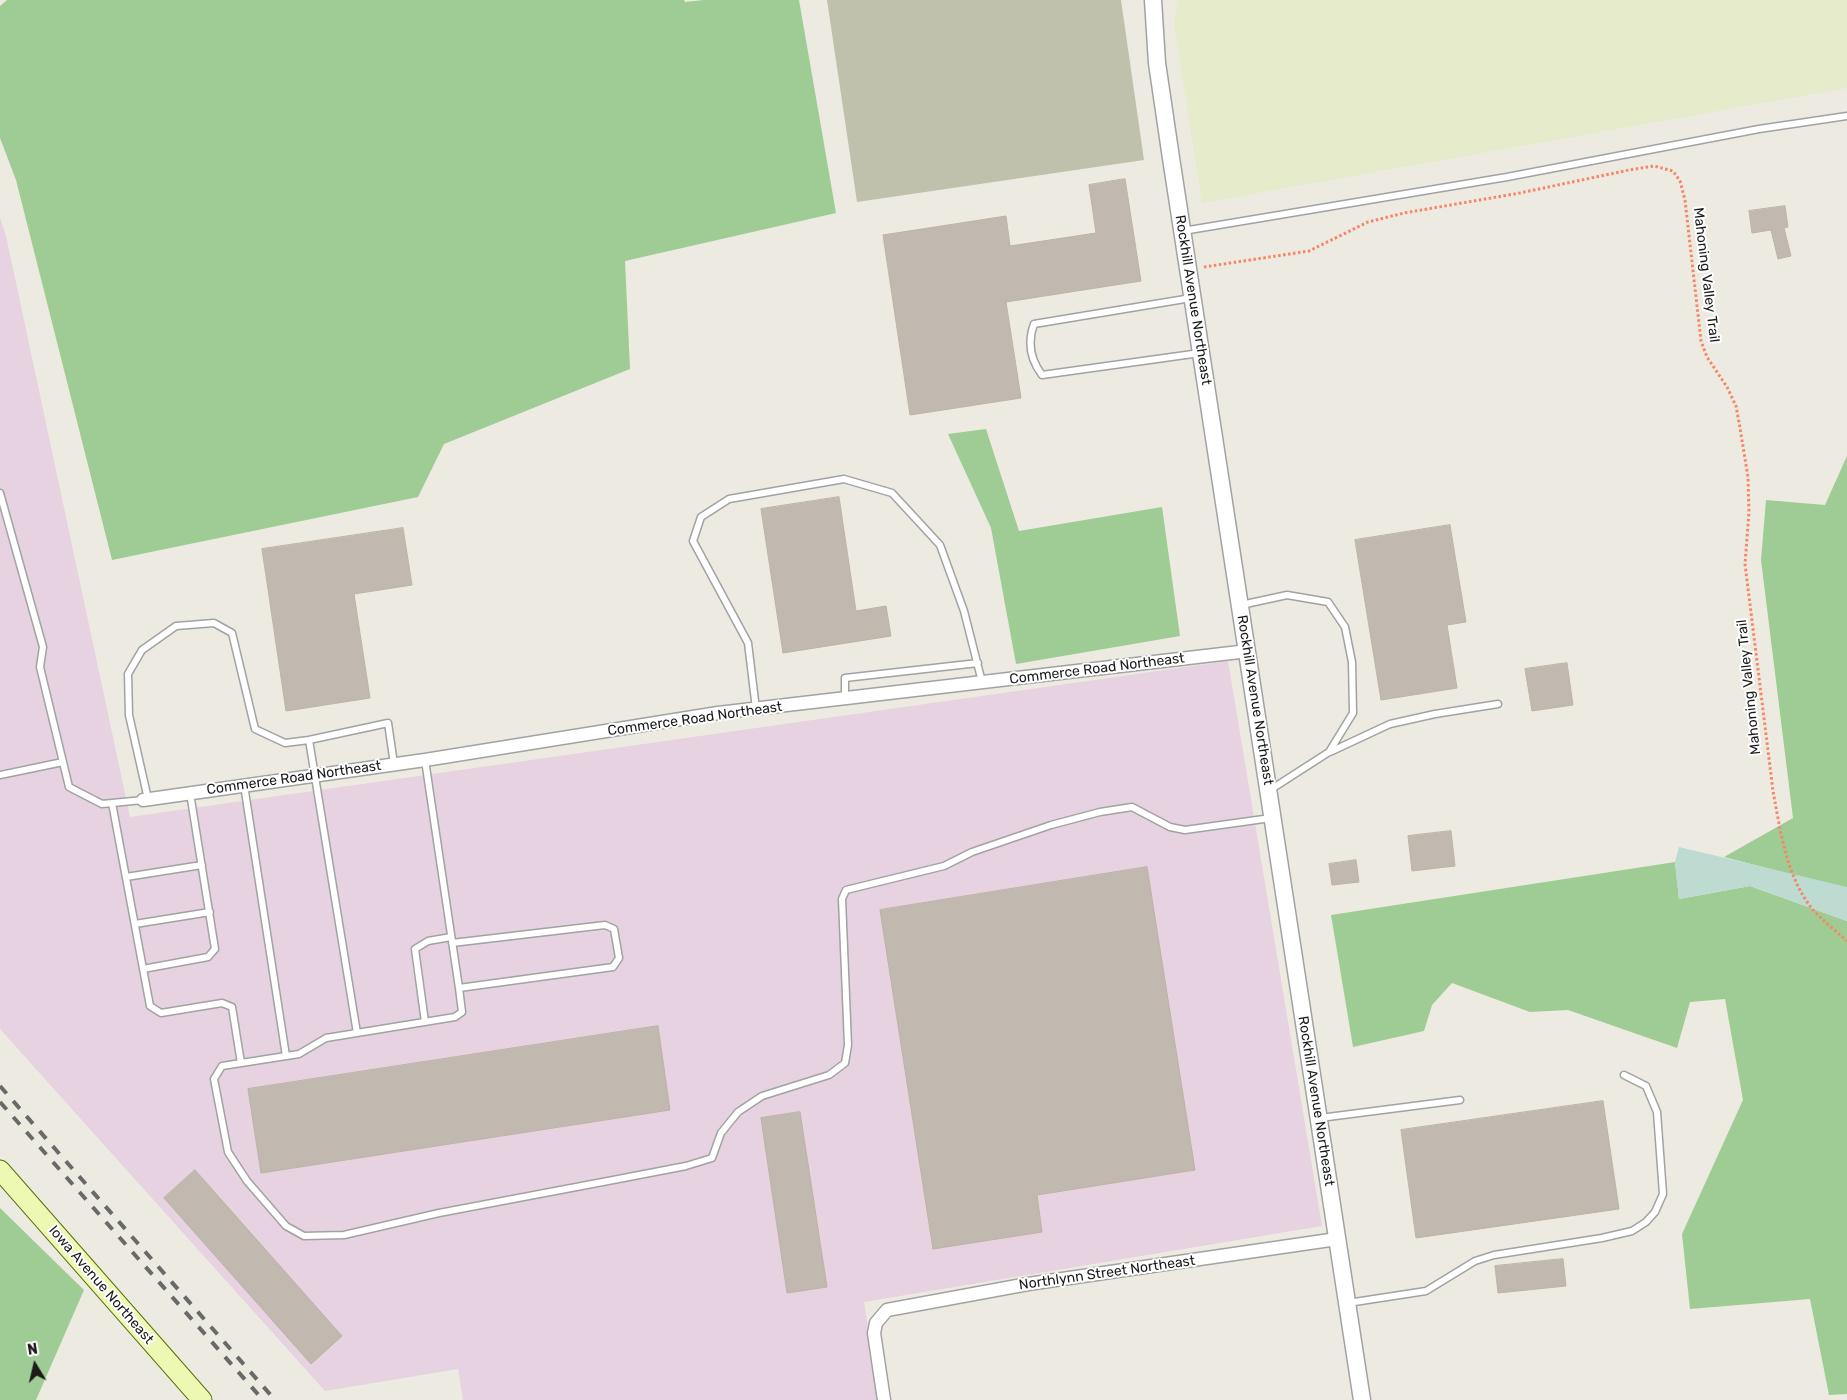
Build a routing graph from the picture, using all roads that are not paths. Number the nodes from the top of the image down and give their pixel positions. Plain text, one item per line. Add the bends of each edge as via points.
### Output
1 (1153, 0) edge
2 (1847, 116) edge
3 (1182, 232) junction
4 (1193, 298) junction
5 (1201, 353) junction
6 (0, 493) edge
7 (1241, 605) junction
8 (1248, 651) junction
9 (978, 663) junction
10 (982, 682) junction
11 (845, 698) junction
12 (1498, 704) dead end
13 (756, 709) junction
14 (309, 740) junction
15 (1329, 752) junction
16 (425, 760) junction
17 (62, 762) junction
18 (394, 764) junction
19 (0, 774) edge
20 (315, 775) junction
21 (244, 785) junction
22 (1269, 790) junction
23 (190, 793) junction
24 (146, 799) junction
25 (112, 803) junction
26 (1273, 818) junction
27 (202, 865) junction
28 (126, 877) junction
29 (210, 912) junction
30 (135, 924) junction
31 (452, 940) junction
32 (143, 969) junction
33 (459, 988) junction
34 (425, 1022) junction
35 (357, 1033) junction
36 (286, 1056) junction
37 (241, 1063) junction
38 (1624, 1075) dead end
39 (1460, 1100) dead end
40 (1319, 1118) junction
41 (0, 1170) edge
42 (1337, 1239) junction
43 (1347, 1304) junction
44 (202, 1400) edge
45 (884, 1400) edge
46 (1362, 1400) edge

1 - 3 street, Rockhill Avenue Northeast via 1157,63
2 - 3 lane
3 - 4 street, Rockhill Avenue Northeast
4 - 5 street, Rockhill Avenue Northeast
4 - 5 lane via 1034,324 1029,337 1033,363 1042,375
5 - 7 street, Rockhill Avenue Northeast
6 - 17 lane via 43,647 40,667
7 - 8 street, Rockhill Avenue Northeast
7 - 15 lane via 1287,595 1328,602 1345,626 1352,662 1353,713
8 - 10 street, Commerce Road Northeast
8 - 22 street, Rockhill Avenue Northeast
9 - 10 lane
9 - 11 lane via 845,678
9 - 13 lane via 964,611 940,545 892,493 844,479 729,499 702,517 693,542 748,643
10 - 11 street, Commerce Road Northeast
11 - 13 street, Commerce Road Northeast
12 - 15 lane via 1390,724
13 - 16 street, Commerce Road Northeast
14 - 18 lane via 388,723
14 - 20 lane
14 - 24 lane via 285,743 255,729 232,634 214,623 176,626 142,650 128,674 129,715
15 - 22 lane
16 - 18 street, Commerce Road Northeast
16 - 31 lane
17 - 19 lane
17 - 25 lane via 68,788 102,804
18 - 20 street, Commerce Road Northeast
20 - 21 street, Commerce Road Northeast
20 - 35 lane
21 - 23 street, Commerce Road Northeast
21 - 36 lane
22 - 26 street, Rockhill Avenue Northeast
23 - 24 street, Commerce Road Northeast
23 - 27 lane
24 - 25 lane
25 - 28 lane
26 - 37 lane via 1185,830 1132,807 1100,812 972,852 944,866 846,890 842,899 848,1045 845,1063 829,1075 762,1096 738,1112 721,1133 712,1158 686,1166 439,1213 344,1235 304,1236 286,1226 248,1182 228,1152 214,1079 222,1066
26 - 40 street, Rockhill Avenue Northeast
27 - 28 lane
27 - 29 lane
28 - 30 lane
29 - 30 lane
29 - 32 lane via 216,949 208,957
30 - 32 lane
31 - 33 lane
31 - 33 lane via 605,924 614,929 619,958 613,967
31 - 34 lane via 428,941 415,949
32 - 37 lane via 150,1006 161,1013 222,1003 232,1007
33 - 34 lane via 462,1012 455,1018
34 - 35 lane
35 - 36 lane via 326,1038 299,1054
36 - 37 lane
38 - 43 lane via 1646,1086 1657,1112 1663,1194 1656,1212 1646,1222 1632,1231 1602,1238 1494,1255 1475,1261 1426,1291
39 - 40 lane
40 - 42 street, Rockhill Avenue Northeast
41 - 44 main road, Iowa Avenue Northeast
42 - 43 street, Rockhill Avenue Northeast
42 - 45 street, Northlynn Street Northeast via 1028,1284 895,1308 880,1316 874,1333
43 - 46 street, Rockhill Avenue Northeast

